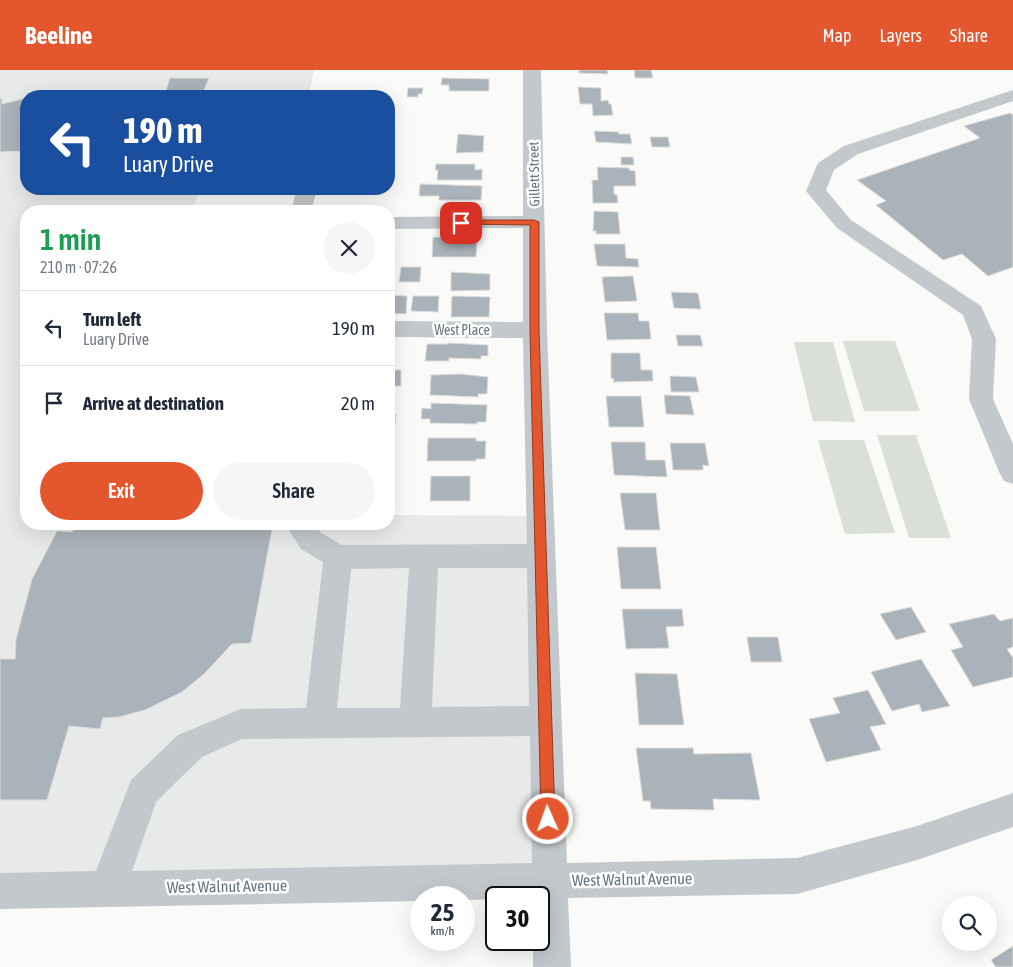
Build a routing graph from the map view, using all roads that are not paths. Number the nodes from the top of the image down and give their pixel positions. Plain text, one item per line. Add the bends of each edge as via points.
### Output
1 (532, 70) edge
2 (1013, 95) edge
3 (534, 222) junction
4 (395, 223) edge
5 (395, 330) edge
6 (535, 330) junction
7 (1002, 425) edge
8 (1013, 474) edge
9 (303, 530) edge
10 (424, 556) junction
11 (541, 556) junction
12 (338, 557) junction
13 (545, 721) junction
14 (415, 722) junction
15 (320, 724) junction
16 (1013, 810) edge
17 (550, 880) junction
18 (108, 888) junction
19 (0, 891) edge
20 (552, 967) edge

1 - 3 street, Gillett Street
2 - 7 street via 851,150 825,167 816,192 844,224 973,311 984,339 981,399
3 - 4 street
3 - 6 street, Gillett Street
5 - 6 street, West Place
6 - 11 street, Gillett Street
7 - 8 street
9 - 12 street via 310,541
10 - 11 street
10 - 12 street
10 - 14 street
11 - 13 street, Gillett Street
12 - 15 street
13 - 14 street
13 - 17 street, Gillett Street
14 - 15 street
15 - 18 street via 241,724 190,746 143,792
16 - 17 street, West Walnut Avenue via 917,843 797,876
17 - 18 street, West Walnut Avenue
17 - 20 street, Gillett Street
18 - 19 street, West Walnut Avenue

